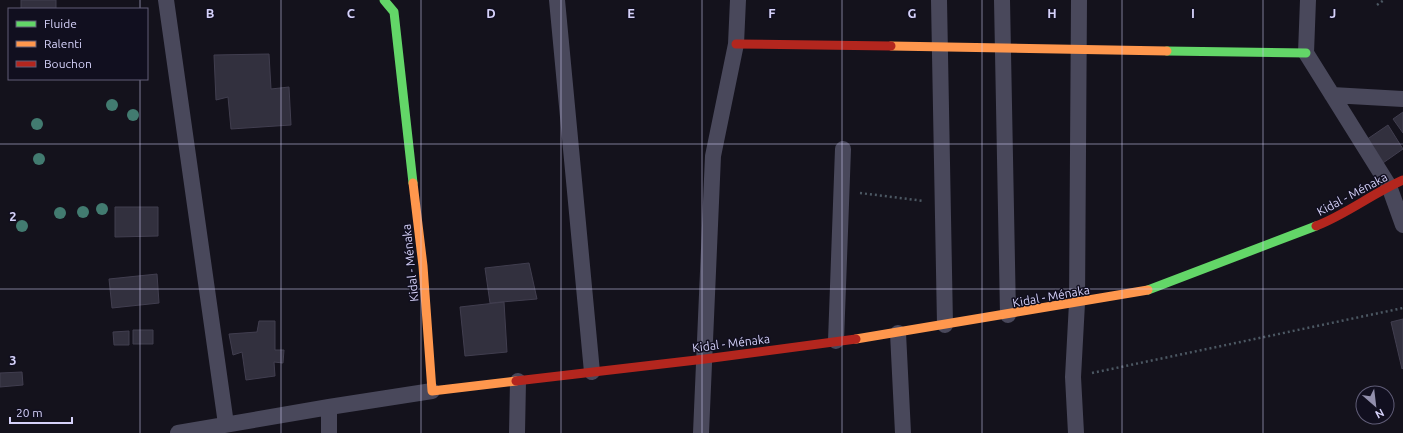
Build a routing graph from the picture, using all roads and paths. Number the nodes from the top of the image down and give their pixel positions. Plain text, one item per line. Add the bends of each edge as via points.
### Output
1 (166, 0) edge
2 (384, 0) edge
3 (557, 0) edge
4 (738, 0) edge
5 (939, 0) edge
6 (1002, 0) edge
7 (1079, 0) edge
8 (1308, 0) edge
9 (1384, 0) edge
10 (1377, 5) dead end
11 (736, 44) junction
12 (940, 47) junction
13 (1002, 48) junction
14 (1078, 50) junction
15 (1306, 53) junction
16 (1332, 95) junction
17 (1403, 99) edge
18 (843, 149) dead end
19 (1396, 183) edge
20 (842, 191) junction
21 (942, 203) junction
22 (1403, 225) edge
23 (1077, 303) junction
24 (1403, 308) edge
25 (1008, 315) junction
26 (944, 325) junction
27 (898, 333) junction
28 (836, 341) junction
29 (705, 359) junction
30 (592, 372) junction
31 (1074, 377) junction
32 (518, 381) junction
33 (432, 392) junction
34 (329, 407) junction
35 (226, 424) junction
36 (178, 433) edge
37 (329, 433) edge
38 (517, 433) edge
39 (701, 433) edge
40 (903, 433) edge
41 (1076, 433) edge

1 - 35 street
2 - 33 main road, Kidal - Ménaka via 394,12 423,266
3 - 30 street
4 - 11 street
5 - 12 street
6 - 13 street
7 - 14 street
8 - 15 street
9 - 10 path
11 - 12 main road
11 - 29 street via 714,156
12 - 13 main road
12 - 21 street
13 - 14 main road
13 - 25 street
14 - 15 main road
14 - 23 street
15 - 16 street
16 - 17 street
16 - 19 street
18 - 20 street
19 - 22 street
19 - 23 main road, Kidal - Ménaka via 1332,220 1148,290
20 - 21 path
20 - 28 street
21 - 26 street
23 - 25 main road, Kidal - Ménaka
23 - 31 street
24 - 31 path
25 - 26 main road, Kidal - Ménaka
26 - 27 main road, Kidal - Ménaka
27 - 28 main road, Kidal - Ménaka
27 - 40 street
28 - 29 main road, Kidal - Ménaka
29 - 30 main road, Kidal - Ménaka
29 - 39 street
30 - 32 main road, Kidal - Ménaka
31 - 41 street
32 - 33 main road, Kidal - Ménaka
32 - 38 street
33 - 34 street
34 - 35 street
34 - 37 street
35 - 36 street

